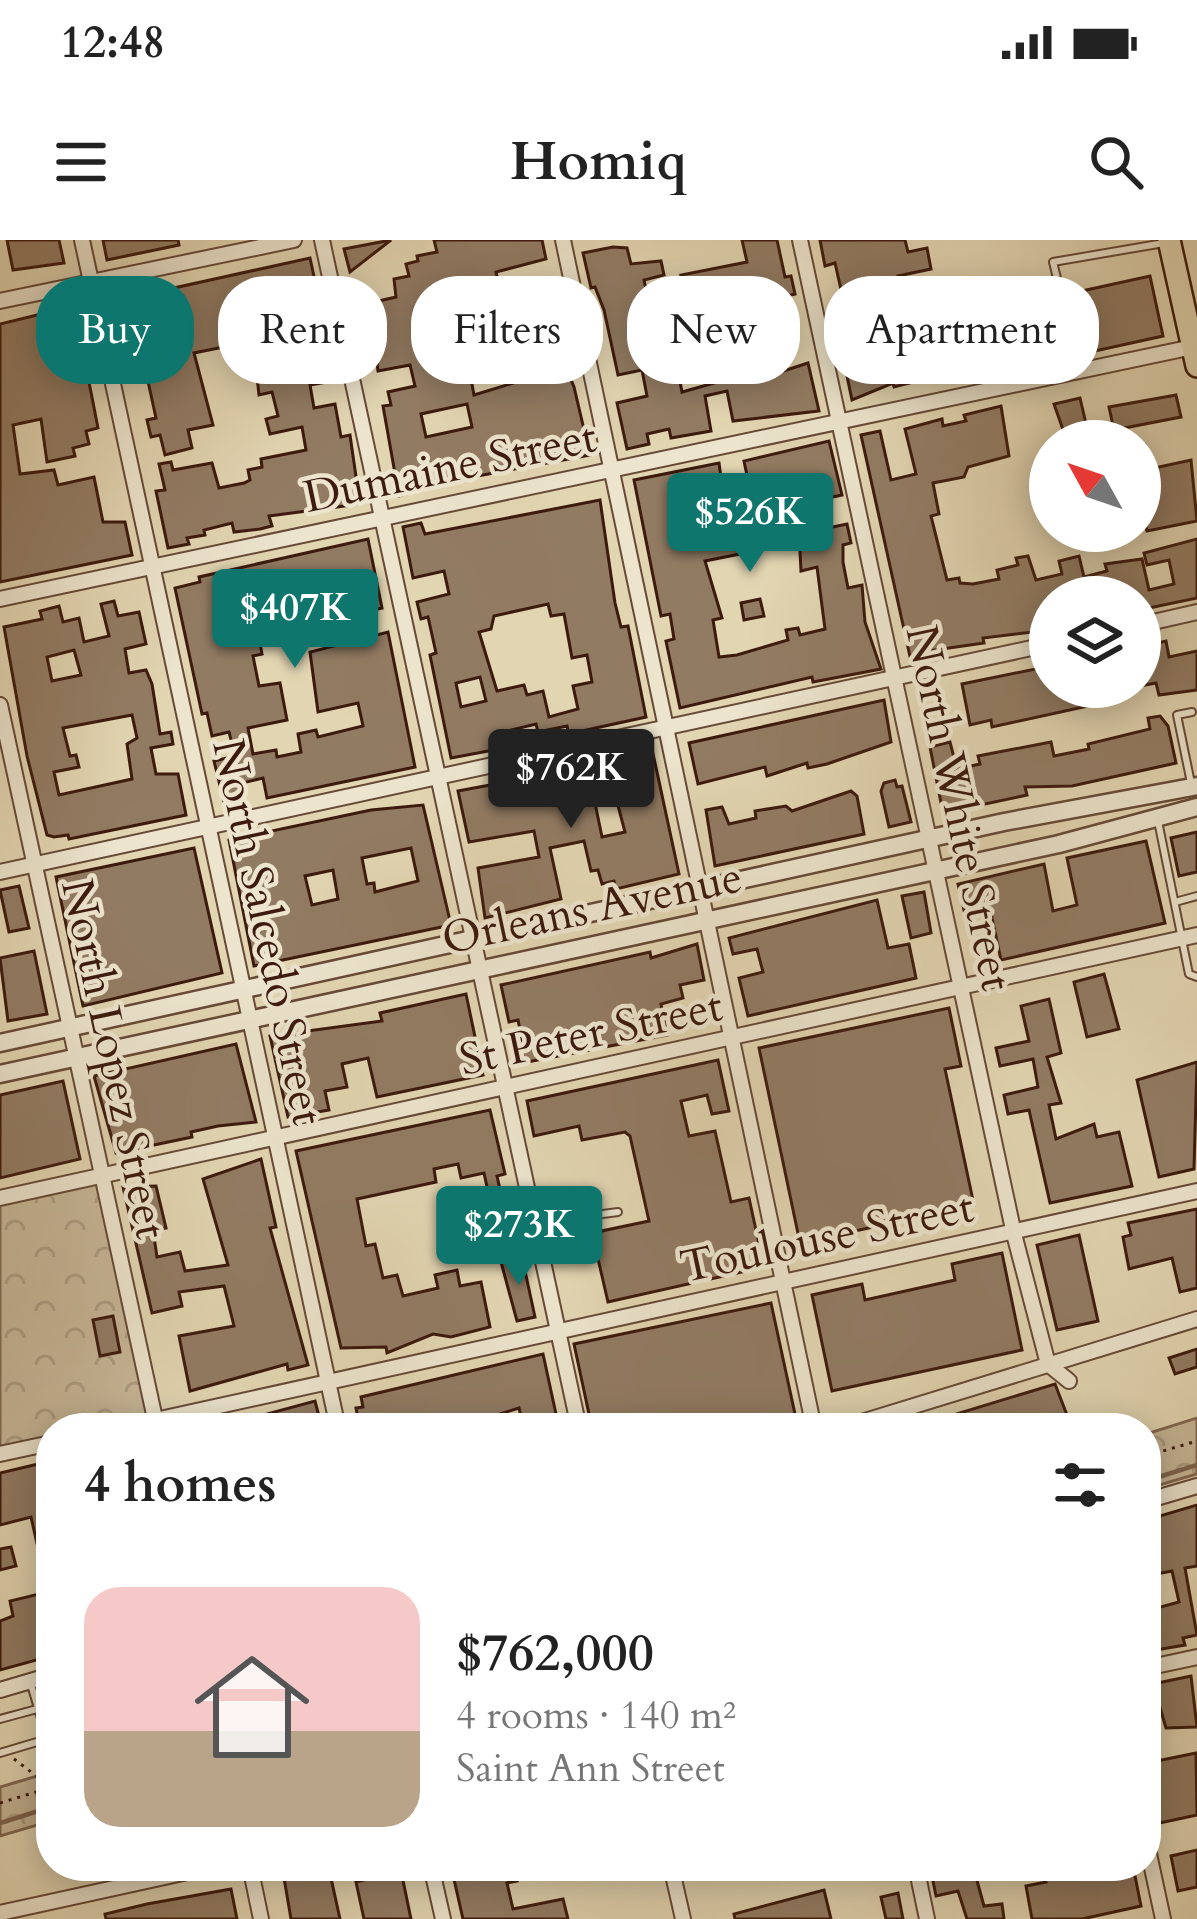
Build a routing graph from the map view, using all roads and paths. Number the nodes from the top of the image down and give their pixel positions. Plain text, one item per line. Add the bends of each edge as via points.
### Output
1 (82, 240) edge
2 (294, 240) edge
3 (322, 240) edge
4 (563, 240) edge
5 (800, 240) edge
6 (1169, 241) edge
7 (91, 276) edge
8 (121, 276) edge
9 (1056, 276) edge
10 (36, 294) edge
11 (0, 301) edge
12 (1196, 352) edge
13 (1099, 367) edge
14 (114, 384) edge
15 (1015, 384) edge
16 (839, 422) junction
17 (612, 470) junction
18 (381, 518) junction
19 (153, 567) junction
20 (0, 599) edge
21 (1197, 612) edge
22 (1161, 620) edge
23 (1029, 649) edge
24 (894, 678) junction
25 (0, 705) edge
26 (1192, 712) dead end
27 (667, 727) junction
28 (1196, 730) edge
29 (1181, 733) junction
30 (1197, 750) edge
31 (1185, 752) junction
32 (7, 774) edge
33 (437, 777) junction
34 (1194, 786) edge
35 (1197, 807) edge
36 (1158, 817) junction
37 (208, 827) junction
38 (928, 838) junction
39 (35, 864) junction
40 (936, 871) junction
41 (0, 872) edge
42 (701, 888) junction
43 (1197, 896) edge
44 (1175, 902) junction
45 (708, 920) junction
46 (1190, 936) edge
47 (471, 939) junction
48 (478, 970) junction
49 (1197, 977) edge
50 (960, 987) junction
51 (244, 989) junction
52 (250, 1019) junction
53 (70, 1028) junction
54 (734, 1040) junction
55 (0, 1043) edge
56 (77, 1057) junction
57 (0, 1074) edge
58 (503, 1089) junction
59 (276, 1138) junction
60 (103, 1176) junction
61 (526, 1191) junction
62 (1197, 1191) edge
63 (0, 1198) edge
64 (618, 1212) dead end
65 (1014, 1234) junction
66 (785, 1282) junction
67 (1197, 1319) edge
68 (557, 1332) junction
69 (1048, 1364) junction
70 (1069, 1381) dead end
71 (328, 1383) junction
72 (154, 1413) edge
73 (202, 1413) edge
74 (335, 1413) edge
75 (576, 1413) edge
76 (811, 1413) edge
77 (890, 1413) edge
78 (1197, 1441) edge
79 (36, 1446) edge
80 (1161, 1452) edge
81 (0, 1454) edge
82 (1197, 1486) edge
83 (1161, 1497) edge
84 (1197, 1657) edge
85 (1161, 1665) edge
86 (36, 1680) edge
87 (31, 1681) junction
88 (0, 1690) edge
89 (36, 1700) edge
90 (36, 1709) edge
91 (0, 1720) edge
92 (36, 1742) edge
93 (0, 1753) edge
94 (18, 1761) dead end
95 (36, 1775) edge
96 (36, 1791) edge
97 (0, 1802) edge
98 (149, 1881) edge
99 (253, 1881) edge
100 (434, 1881) edge
101 (674, 1881) edge
102 (919, 1881) edge
103 (1155, 1881) edge
104 (0, 1915) edge
105 (261, 1919) edge
106 (442, 1919) edge
107 (683, 1919) edge
108 (927, 1919) edge
109 (1163, 1919) edge

1 - 7 street, North Salcedo Street
2 - 8 street
3 - 18 street
4 - 17 street
5 - 16 street, North White Street
6 - 9 lane via 1053,262
6 - 12 main road
10 - 11 street
12 - 13 street, Dumaine Street
14 - 19 street, North Salcedo Street
15 - 16 street, Dumaine Street
16 - 17 street, Dumaine Street
16 - 24 street, North White Street
17 - 18 street, Dumaine Street
17 - 27 street
18 - 19 street, Dumaine Street
18 - 33 street
19 - 20 street, Dumaine Street
19 - 37 street, North Salcedo Street
21 - 22 street
23 - 24 street
24 - 27 street
24 - 38 street, North White Street
25 - 32 street, North Lopez Street
26 - 29 lane via 1178,715
27 - 33 street
27 - 42 street
28 - 29 lane
29 - 31 lane
30 - 31 lane
31 - 34 lane
32 - 39 street, North Lopez Street
33 - 37 street
33 - 47 street
34 - 38 street, Orleans Avenue
35 - 36 street, Orleans Avenue
36 - 40 street, Orleans Avenue
36 - 44 lane
37 - 39 street
37 - 51 street, North Salcedo Street
38 - 40 street, North White Street
38 - 42 street, Orleans Avenue
39 - 41 street
39 - 53 street, North Lopez Street
40 - 45 street, Orleans Avenue
40 - 50 street, North White Street
42 - 45 street
42 - 47 street, Orleans Avenue
43 - 44 lane
44 - 46 lane
45 - 48 street, Orleans Avenue
45 - 54 street
46 - 49 lane via 1190,974
46 - 50 street, St Peter Street
47 - 48 street
47 - 51 street, Orleans Avenue
48 - 52 street, Orleans Avenue
48 - 58 street
50 - 54 street, St Peter Street
50 - 65 street, North White Street
51 - 52 street, North Salcedo Street
51 - 53 street, Orleans Avenue
52 - 56 street, Orleans Avenue
52 - 59 street, North Salcedo Street
53 - 55 street, Orleans Avenue
53 - 56 street, North Lopez Street
54 - 58 street, St Peter Street
54 - 66 street
56 - 57 street, Orleans Avenue
56 - 60 street, North Lopez Street
58 - 59 street, St Peter Street
58 - 61 street
59 - 60 street, St Peter Street
59 - 71 street, North Salcedo Street
60 - 63 street, St Peter Street
60 - 72 street, North Lopez Street
61 - 64 lane via 552,1188 572,1218
61 - 68 street
62 - 65 street, Toulouse Street
65 - 66 street, Toulouse Street
65 - 69 street, North White Street
66 - 68 street, Toulouse Street
66 - 76 street
67 - 69 street
68 - 71 street, Toulouse Street
68 - 75 street
69 - 70 street
69 - 77 street
71 - 73 street, Toulouse Street
71 - 74 street, North Salcedo Street
78 - 80 path
79 - 81 street
82 - 83 street
84 - 85 street
86 - 87 street
87 - 88 street
87 - 89 lane
90 - 91 lane
92 - 93 lane
94 - 95 path
96 - 97 path
98 - 104 street
99 - 105 street
100 - 106 street
101 - 107 street
102 - 108 street
103 - 109 street

